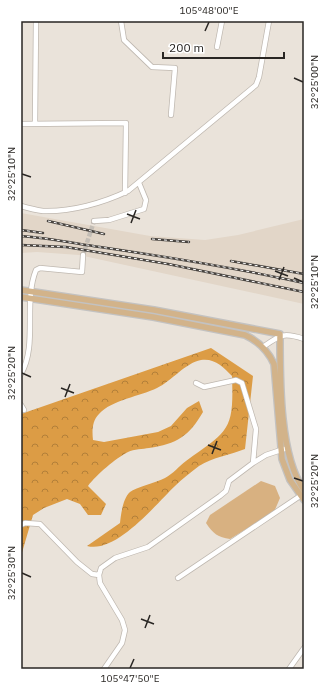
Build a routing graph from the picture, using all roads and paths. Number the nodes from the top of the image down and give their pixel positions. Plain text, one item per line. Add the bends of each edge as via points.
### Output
1 (36, 21) edge
2 (122, 21) edge
3 (222, 21) edge
4 (269, 21) edge
5 (217, 47) dead end
6 (171, 115) dead end
7 (21, 124) edge
8 (35, 124) junction
9 (139, 183) junction
10 (125, 193) junction
11 (21, 206) edge
12 (94, 221) dead end
13 (84, 255) tunnel mouth
14 (21, 290) edge
15 (32, 292) junction
16 (21, 297) edge
17 (32, 299) junction
18 (280, 334) junction
19 (304, 339) edge
20 (28, 344) junction
21 (263, 347) junction
22 (21, 369) edge
23 (21, 374) edge
24 (196, 383) dead end
25 (287, 448) junction
26 (281, 450) junction
27 (253, 463) junction
28 (304, 490) edge
29 (302, 498) edge
30 (21, 525) edge
31 (99, 575) junction
32 (178, 578) dead end
33 (304, 648) edge
34 (104, 669) edge
35 (289, 669) edge

1 - 8 street
2 - 6 street via 124,40 152,67 175,68
3 - 5 street
4 - 9 street via 256,85
7 - 8 street
8 - 10 street via 126,123
9 - 10 street
9 - 12 street via 146,200 144,209 109,220
10 - 11 street via 82,207 67,209 42,211
13 - 15 street via 82,272 40,268 36,270
14 - 15 main road
15 - 17 street
15 - 18 main road via 154,310
16 - 17 main road
17 - 20 street
17 - 21 main road via 153,317 245,335
18 - 19 street
18 - 21 street
18 - 25 main road
20 - 22 street
20 - 23 street via 28,360
21 - 26 main road via 274,364
24 - 27 street via 204,387 236,380 242,383 256,429
25 - 26 street
25 - 28 main road via 293,472
26 - 27 street
26 - 29 main road via 287,473
27 - 31 street via 229,481 226,491 220,496 148,547 104,564
29 - 32 street
30 - 31 street via 40,524 87,571
31 - 34 street via 100,583 122,620 125,630 122,643
33 - 35 street

